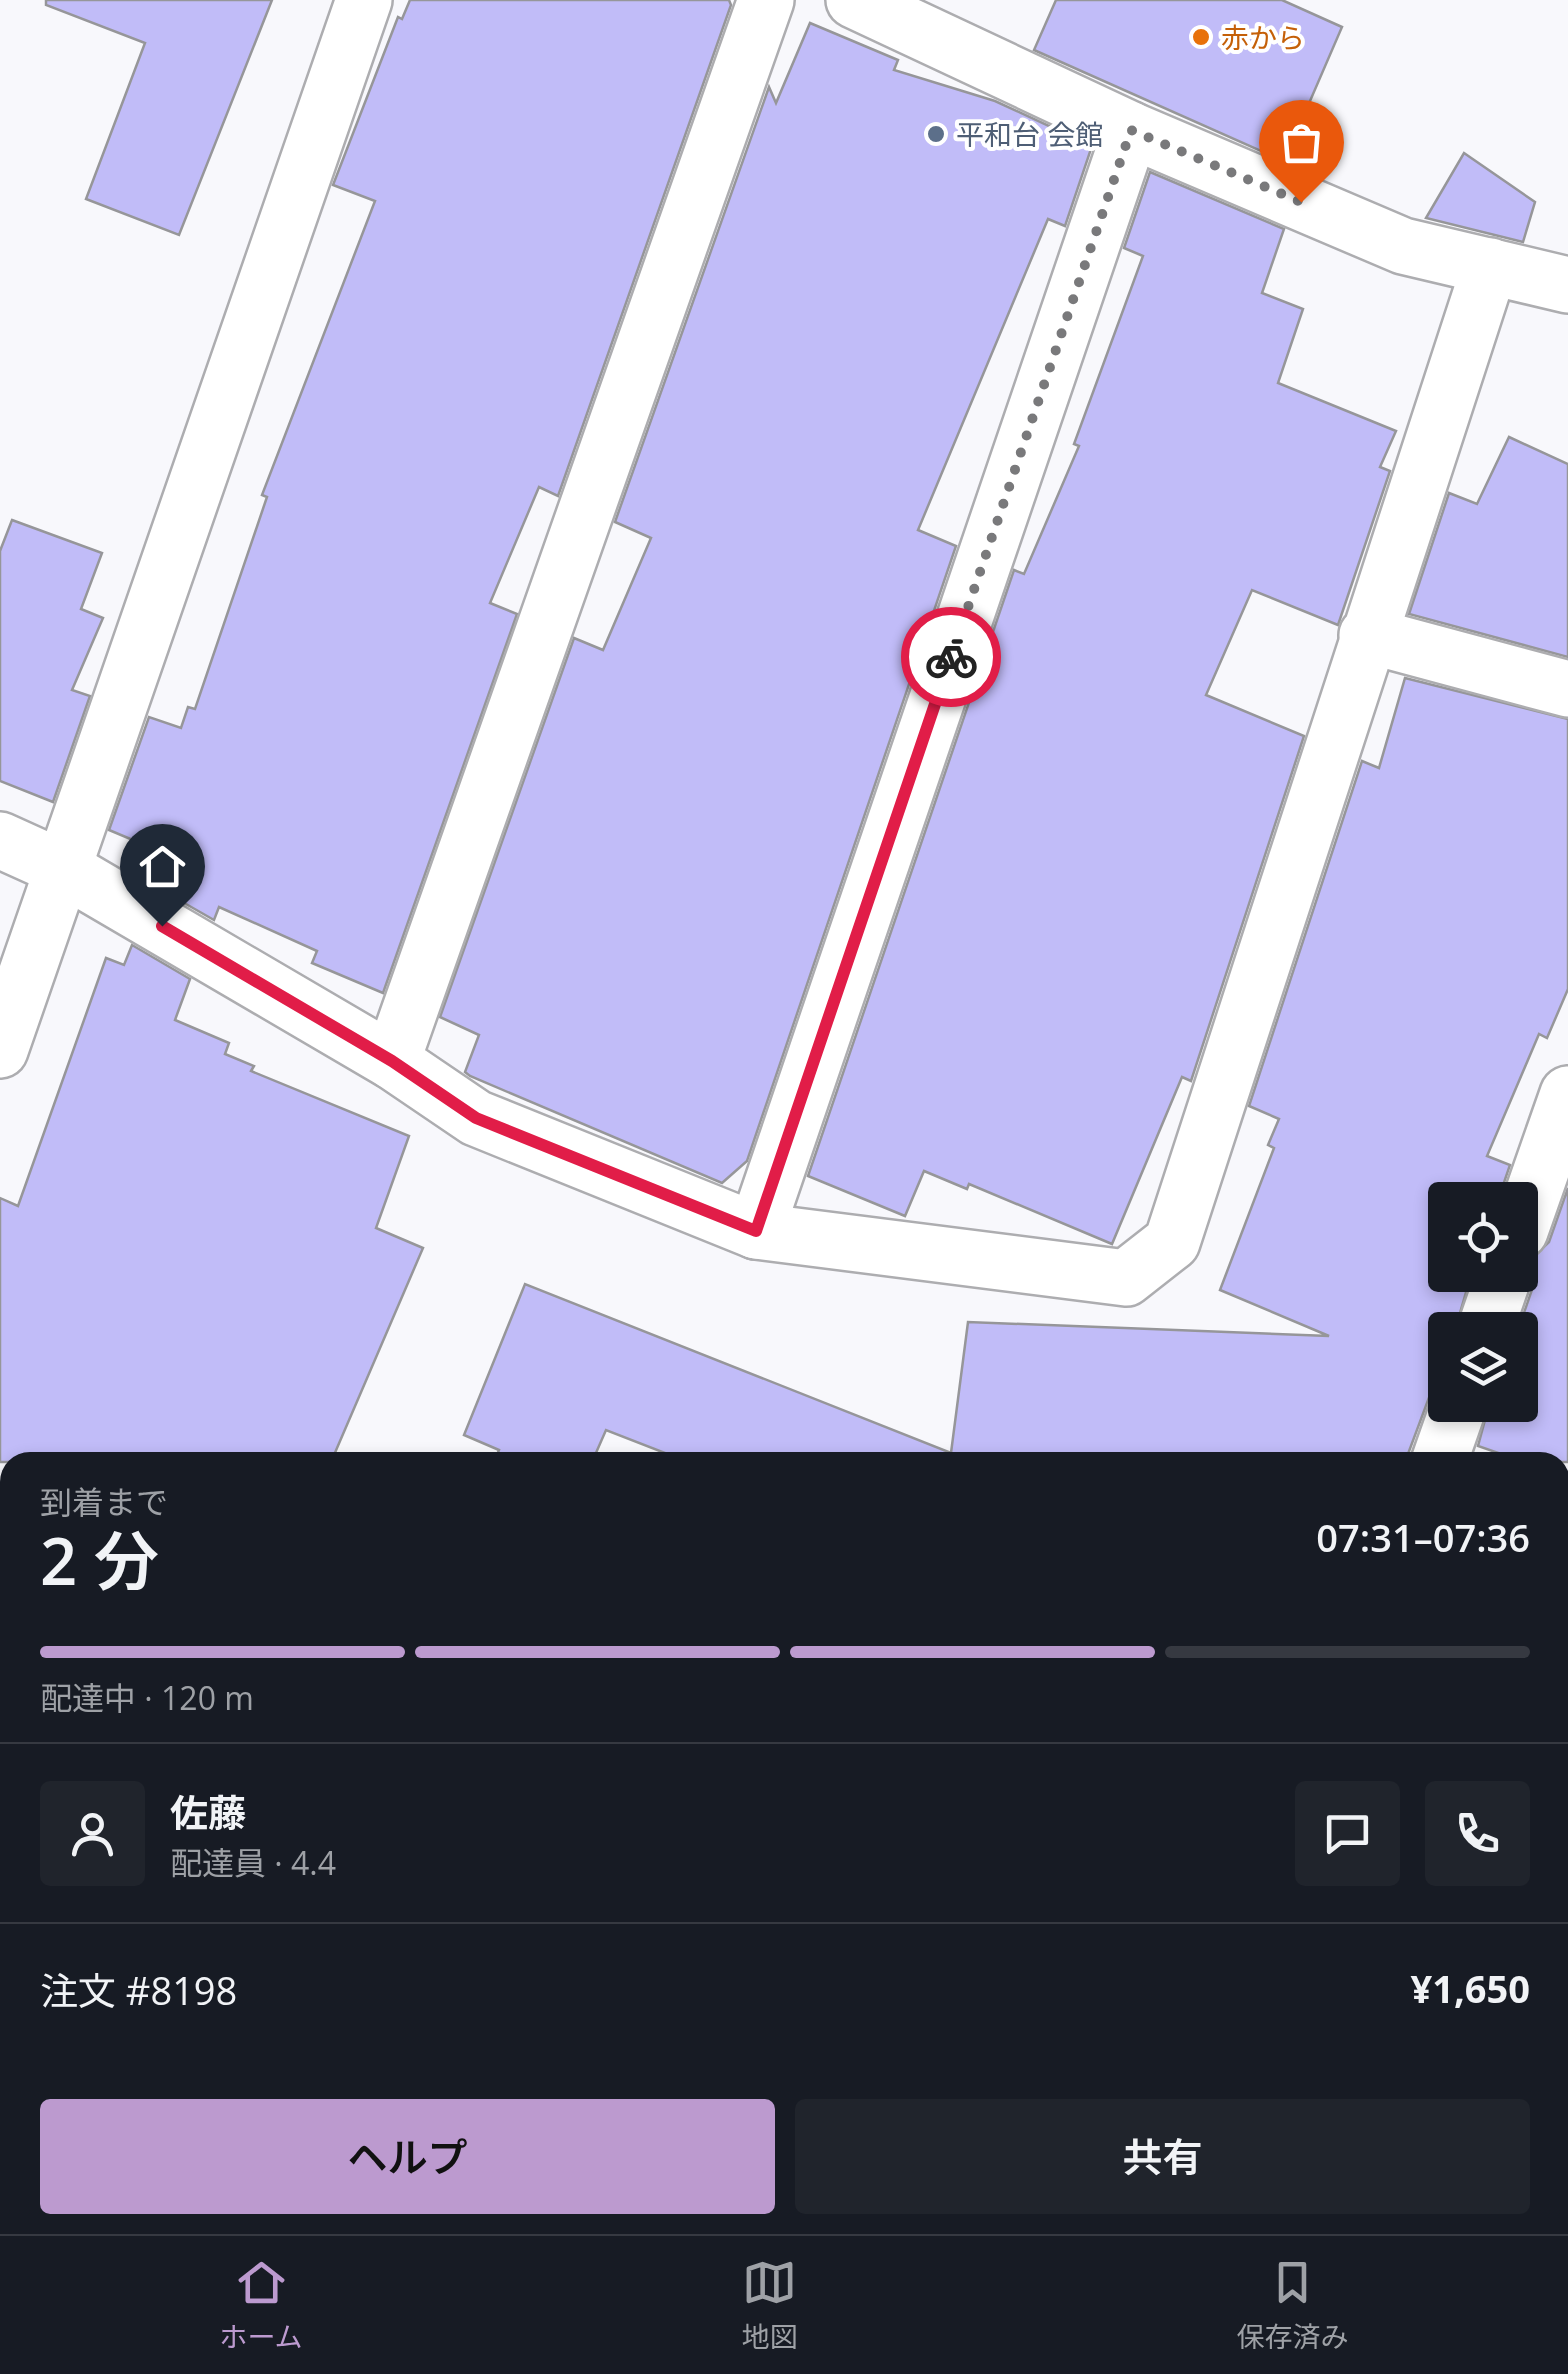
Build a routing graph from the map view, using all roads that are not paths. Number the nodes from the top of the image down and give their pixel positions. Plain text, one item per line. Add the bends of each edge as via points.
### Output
1 (364, 0) edge
2 (766, 0) edge
3 (854, 0) edge
4 (1131, 130) junction
5 (1490, 266) junction
6 (1568, 284) edge
7 (1368, 635) junction
8 (1568, 688) edge
9 (0, 840) edge
10 (64, 869) junction
11 (0, 1050) edge
12 (392, 1061) junction
13 (1568, 1094) edge
14 (1537, 1182) edge
15 (756, 1231) junction
16 (1453, 1422) edge
17 (1442, 1452) edge

1 - 10 street
2 - 12 street
3 - 4 street
4 - 5 street via 1403,246
4 - 15 street
5 - 6 street
5 - 7 street
7 - 8 street
7 - 15 street via 1172,1242 1126,1278
9 - 10 street
10 - 11 street
10 - 12 street
12 - 15 street via 476,1118
13 - 14 street
16 - 17 street

